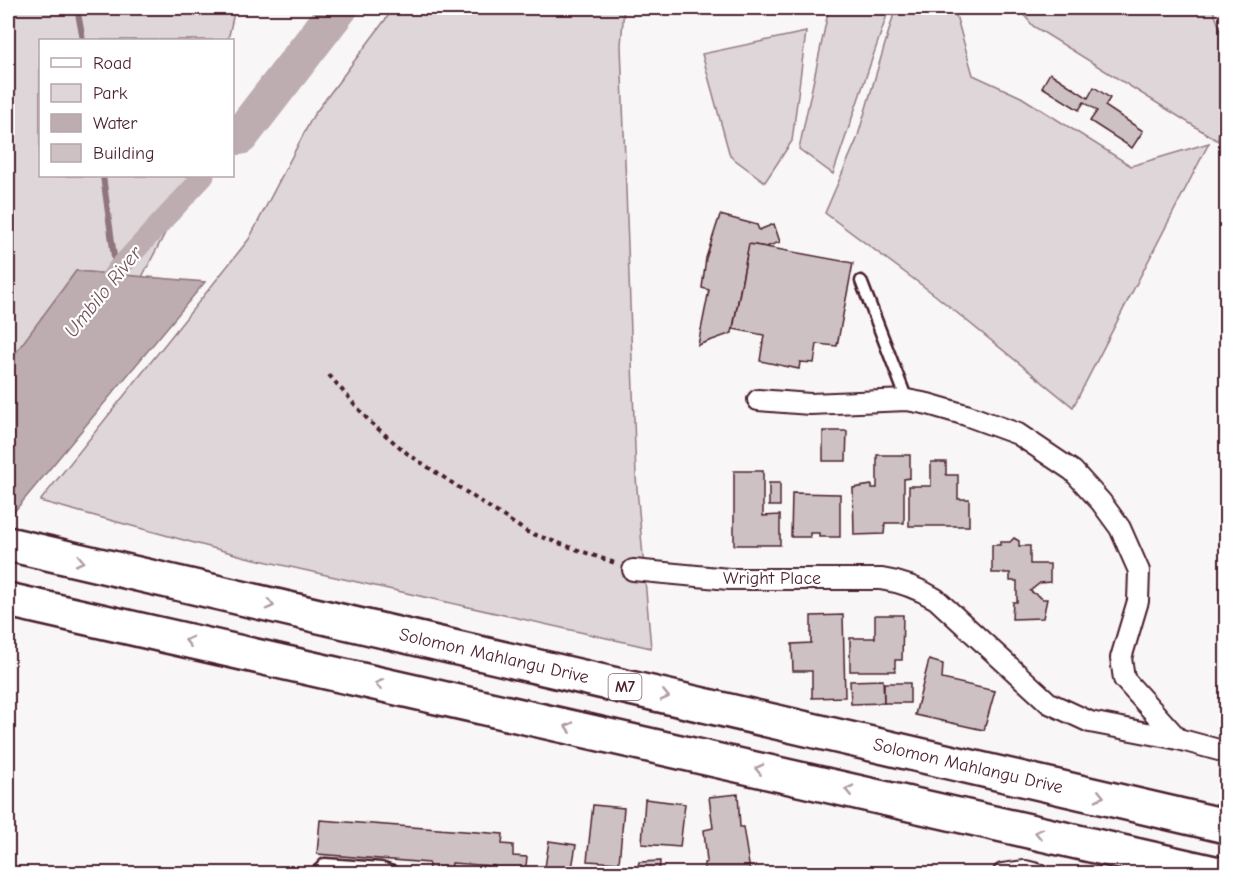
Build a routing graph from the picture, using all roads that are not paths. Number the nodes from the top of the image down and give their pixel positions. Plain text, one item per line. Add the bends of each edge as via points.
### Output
1 (861, 281) dead end
2 (758, 400) dead end
3 (907, 400) junction
4 (15, 546) edge
5 (633, 570) road end
6 (8, 600) edge
7 (1178, 739) junction
8 (1227, 752) edge
9 (1227, 825) edge
10 (315, 873) edge
11 (398, 873) edge
12 (1003, 873) edge
13 (1037, 873) edge
14 (1219, 873) edge

1 - 3 lane
2 - 3 street via 810,404
3 - 7 street via 966,415 1018,435 1073,471 1101,502 1120,528 1139,571 1138,601 1121,658 1124,679
4 -> 9 highway, Solomon Mahlangu Drive / M7
5 - 7 street, Wright Place via 729,579 900,582 936,599 1049,703 1090,722
14 -> 6 highway
7 - 8 street, Wright Place
10 - 11 lane via 325,864
12 - 13 street

